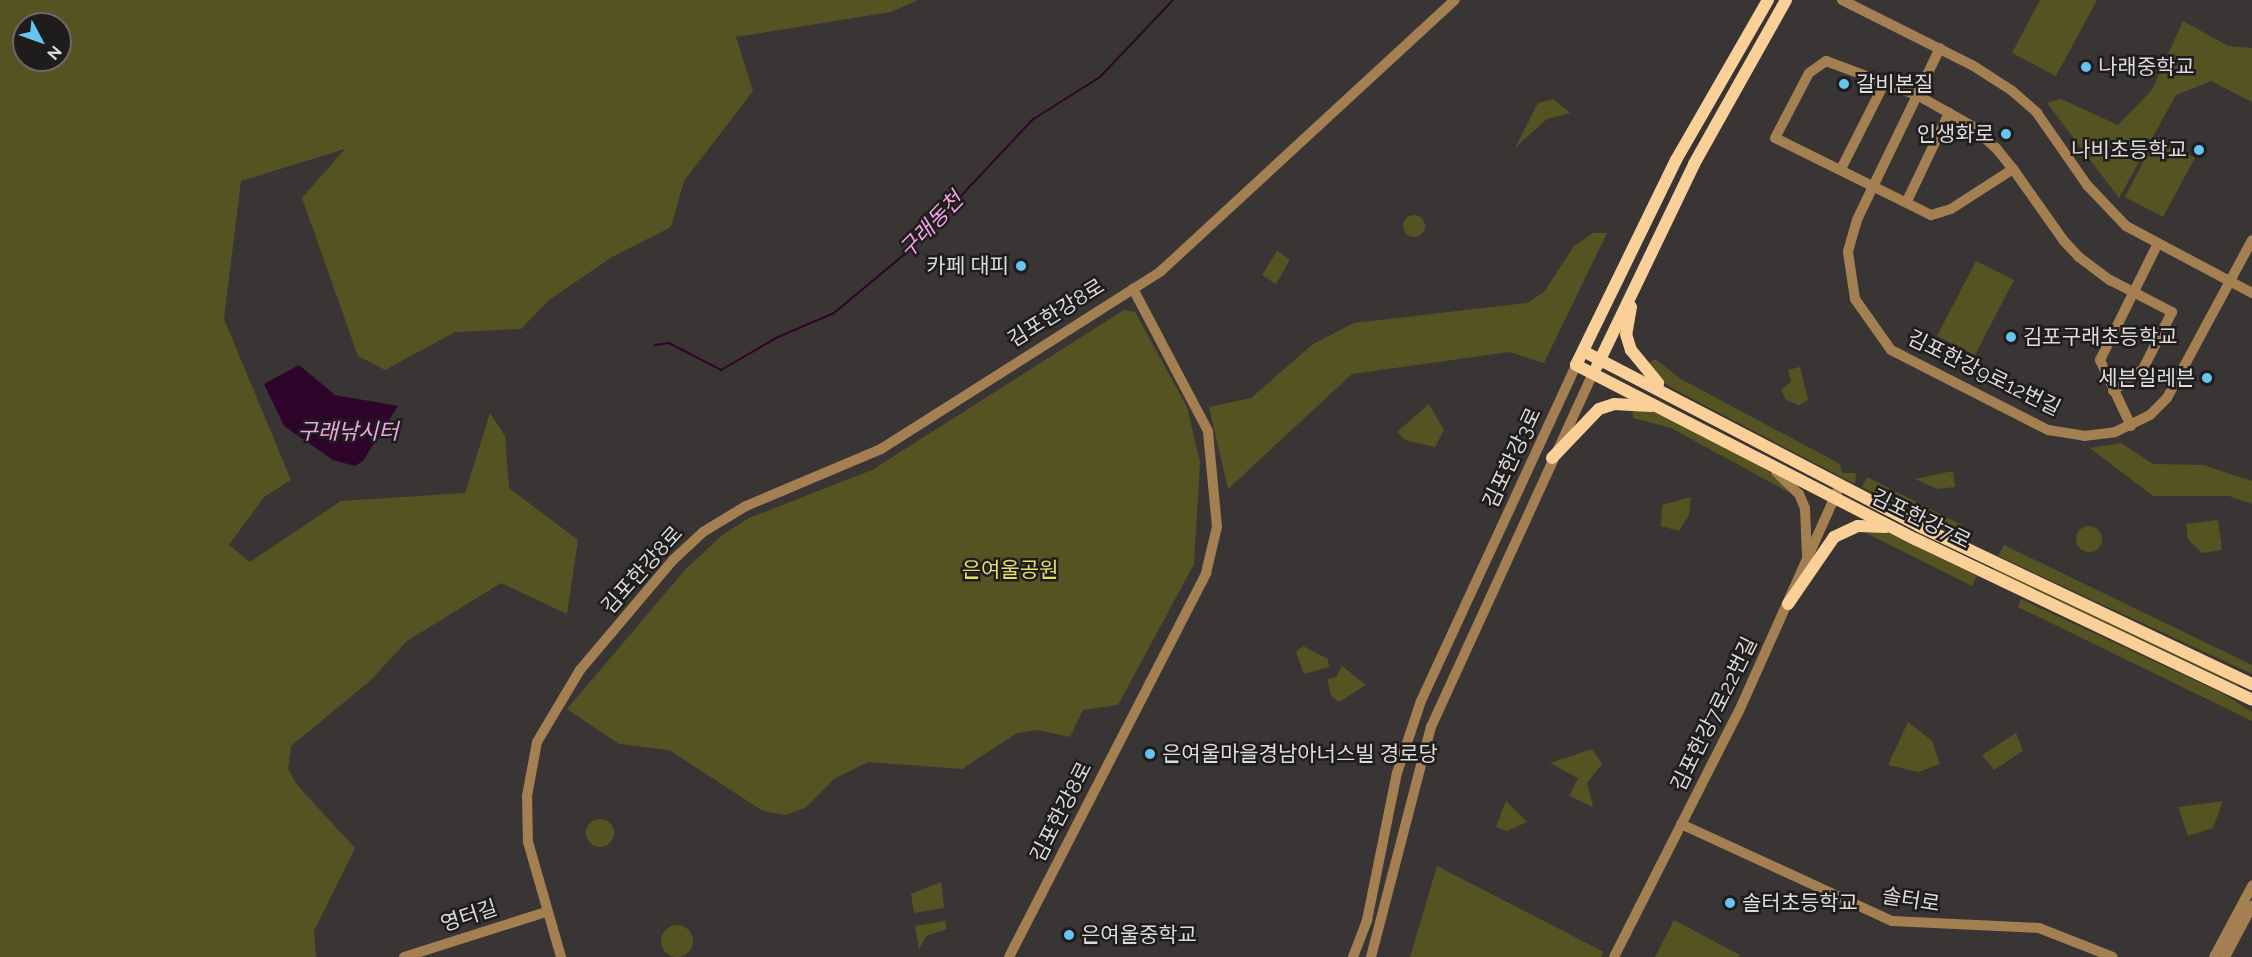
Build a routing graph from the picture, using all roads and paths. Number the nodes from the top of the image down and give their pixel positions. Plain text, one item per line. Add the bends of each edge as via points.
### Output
1 (1455, 0) edge
2 (1768, 0) edge
3 (1786, 0) edge
4 (1842, 0) edge
5 (1940, 48) junction
6 (1885, 82) junction
7 (1917, 95) junction
8 (1949, 114) junction
9 (1841, 169) junction
10 (2013, 169) junction
11 (1873, 186) junction
12 (1906, 201) junction
13 (2252, 240) edge
14 (2157, 245) junction
15 (1642, 270) junction
16 (2229, 281) junction
17 (1133, 289) junction
18 (2132, 292) junction
19 (2252, 293) edge
20 (1583, 351) junction
21 (1576, 365) junction
22 (1596, 366) junction
23 (2113, 391) junction
24 (1695, 406) junction
25 (1694, 422) junction
26 (2131, 426) junction
27 (1747, 450) junction
28 (1552, 458) junction
29 (1840, 485) junction
30 (1834, 497) junction
31 (1894, 528) junction
32 (1806, 564) junction
33 (1788, 604) junction
34 (2252, 683) edge
35 (2233, 692) junction
36 (2252, 700) edge
37 (2252, 705) edge
38 (1681, 824) junction
39 (2252, 886) edge
40 (2252, 906) edge
41 (546, 912) junction
42 (404, 957) edge
43 (561, 957) edge
44 (1009, 957) edge
45 (1353, 957) edge
46 (1371, 957) edge
47 (1614, 957) edge
48 (2113, 957) edge
49 (2214, 957) edge
50 (2225, 957) edge

1 - 17 street, 김포한강8로 via 1161,271
2 - 20 main road, 김포한강3로 via 1676,160
3 - 15 main road, 김포한강3로 via 1694,164
4 - 5 street
5 - 7 street, 김포한강9로12번길
5 - 14 street via 2025,102 2098,199
6 - 7 street
6 - 9 street
6 - 9 street via 1838,62 1820,63 1809,73 1775,138
7 - 8 street
7 - 11 street, 김포한강9로12번길
8 - 10 street via 1983,135
8 - 12 street
9 - 11 street
10 - 12 street via 1942,213 1930,215
10 - 18 street via 2064,241 2090,267
11 - 12 street
11 - 26 street, 김포한강9로12번길 via 1851,236 1849,274 1861,312 1880,339 2048,430 2084,436
13 - 16 street, 김포한강9로12번길
14 - 16 street
14 - 18 street
15 - 22 main road, 김포한강3로
15 - 24 main road via 1628,317 1631,350 1652,378
16 - 19 street
16 - 26 street, 김포한강9로12번길 via 2168,398
17 - 41 street, 김포한강8로 via 862,460 731,514 673,560 580,670 537,742 527,796 528,842
17 - 44 street, 김포한강8로 via 1204,420 1213,449 1217,527 1206,573
18 - 23 street via 2100,360
18 - 23 street via 2172,312 2143,369
20 - 21 main road, 김포한강3로
20 - 22 main road, 김포한강7로
21 - 22 main road, 김포한강7로
21 - 45 street, 김포한강3로 via 1413,720 1367,920
22 - 24 main road, 김포한강7로
22 - 25 main road, 김포한강7로
22 - 28 street, 김포한강3로
23 - 26 street
24 - 29 main road, 김포한강7로
25 - 27 main road, 김포한강7로
25 - 28 main road via 1649,405 1614,404 1586,417
27 - 30 main road, 김포한강7로
27 - 32 street via 1799,494 1807,517
28 - 46 street, 김포한강3로 via 1424,746
29 - 30 street, 김포한강7로22번길
29 - 34 main road, 김포한강7로
30 - 31 main road, 김포한강7로
30 - 32 street, 김포한강7로22번길
31 - 33 main road via 1858,526 1834,537
31 - 35 main road, 김포한강7로
32 - 33 street, 김포한강7로22번길
33 - 38 street, 김포한강7로22번길
35 - 36 main road, 김포한강7로
35 - 37 street
38 - 47 street, 김포한강7로22번길
38 - 48 street, 솔터로 via 1892,921 2040,928 2068,935
39 - 49 street
40 - 50 street
41 - 42 street, 영터길
41 - 43 street, 김포한강8로

